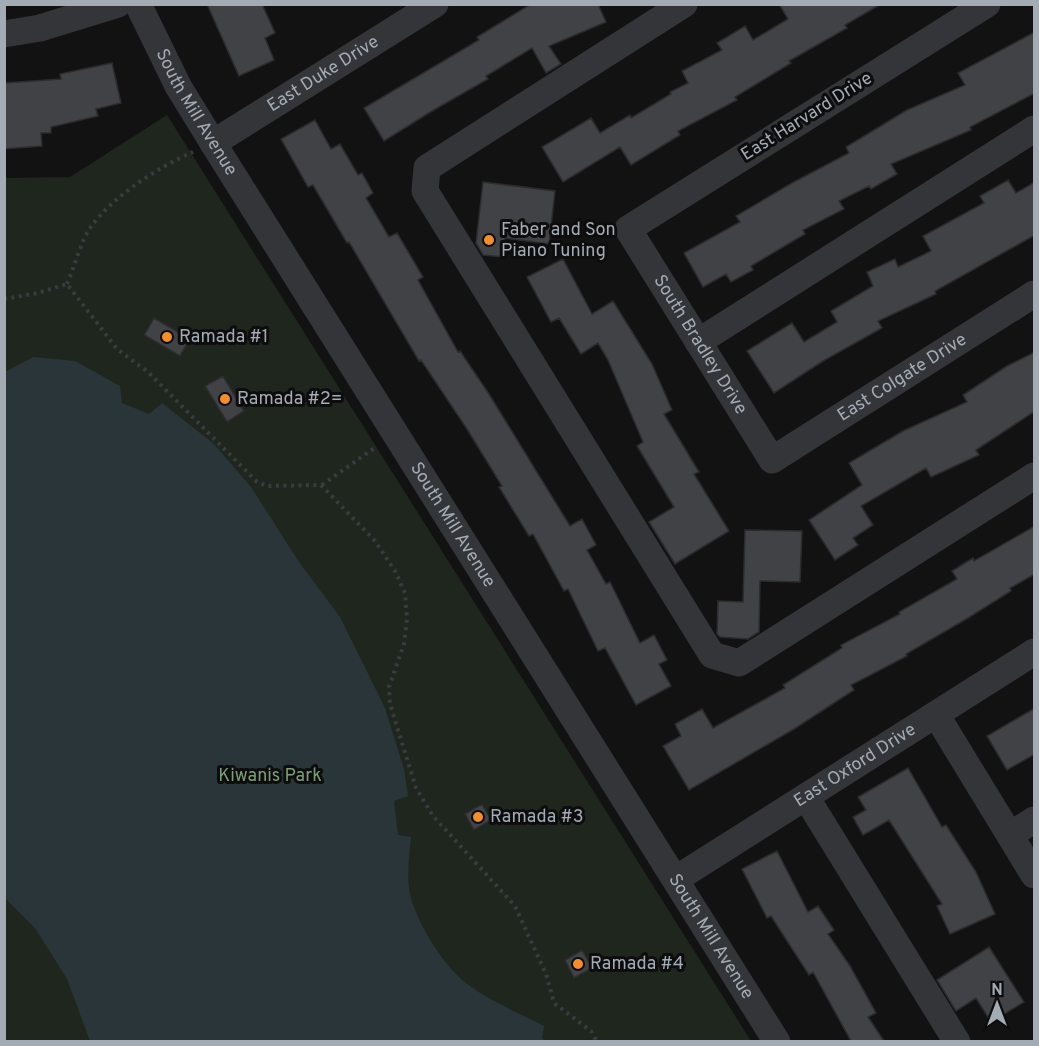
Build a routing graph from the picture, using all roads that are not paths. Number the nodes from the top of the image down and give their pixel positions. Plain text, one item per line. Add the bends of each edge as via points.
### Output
1 (118, 4) edge
2 (138, 4) edge
3 (435, 4) edge
4 (684, 4) edge
5 (987, 4) edge
6 (4, 34) edge
7 (1035, 129) edge
8 (213, 143) junction
9 (628, 230) joint
10 (1035, 294) edge
11 (698, 342) junction
12 (772, 460) joint
13 (1035, 476) edge
14 (1035, 652) edge
15 (937, 716) junction
16 (807, 797) junction
17 (1035, 820) edge
18 (1010, 835) junction
19 (1035, 875) edge
20 (676, 879) junction
21 (777, 1041) edge
22 (957, 1041) edge

1 - 6 street via 40,28
2 - 8 street, South Mill Avenue via 178,86
3 - 8 street, East Duke Drive
4 - 13 street via 427,168 425,191 712,656 739,663
5 - 9 street, East Harvard Drive
7 - 11 street
8 - 20 street, South Mill Avenue
9 - 11 street, South Bradley Drive
10 - 12 street, East Colgate Drive
11 - 12 street, South Bradley Drive
14 - 15 street, East Oxford Drive
15 - 16 street, East Oxford Drive
15 - 18 street
16 - 20 street, East Oxford Drive
16 - 22 street
17 - 18 street
18 - 19 street
20 - 21 street, South Mill Avenue

